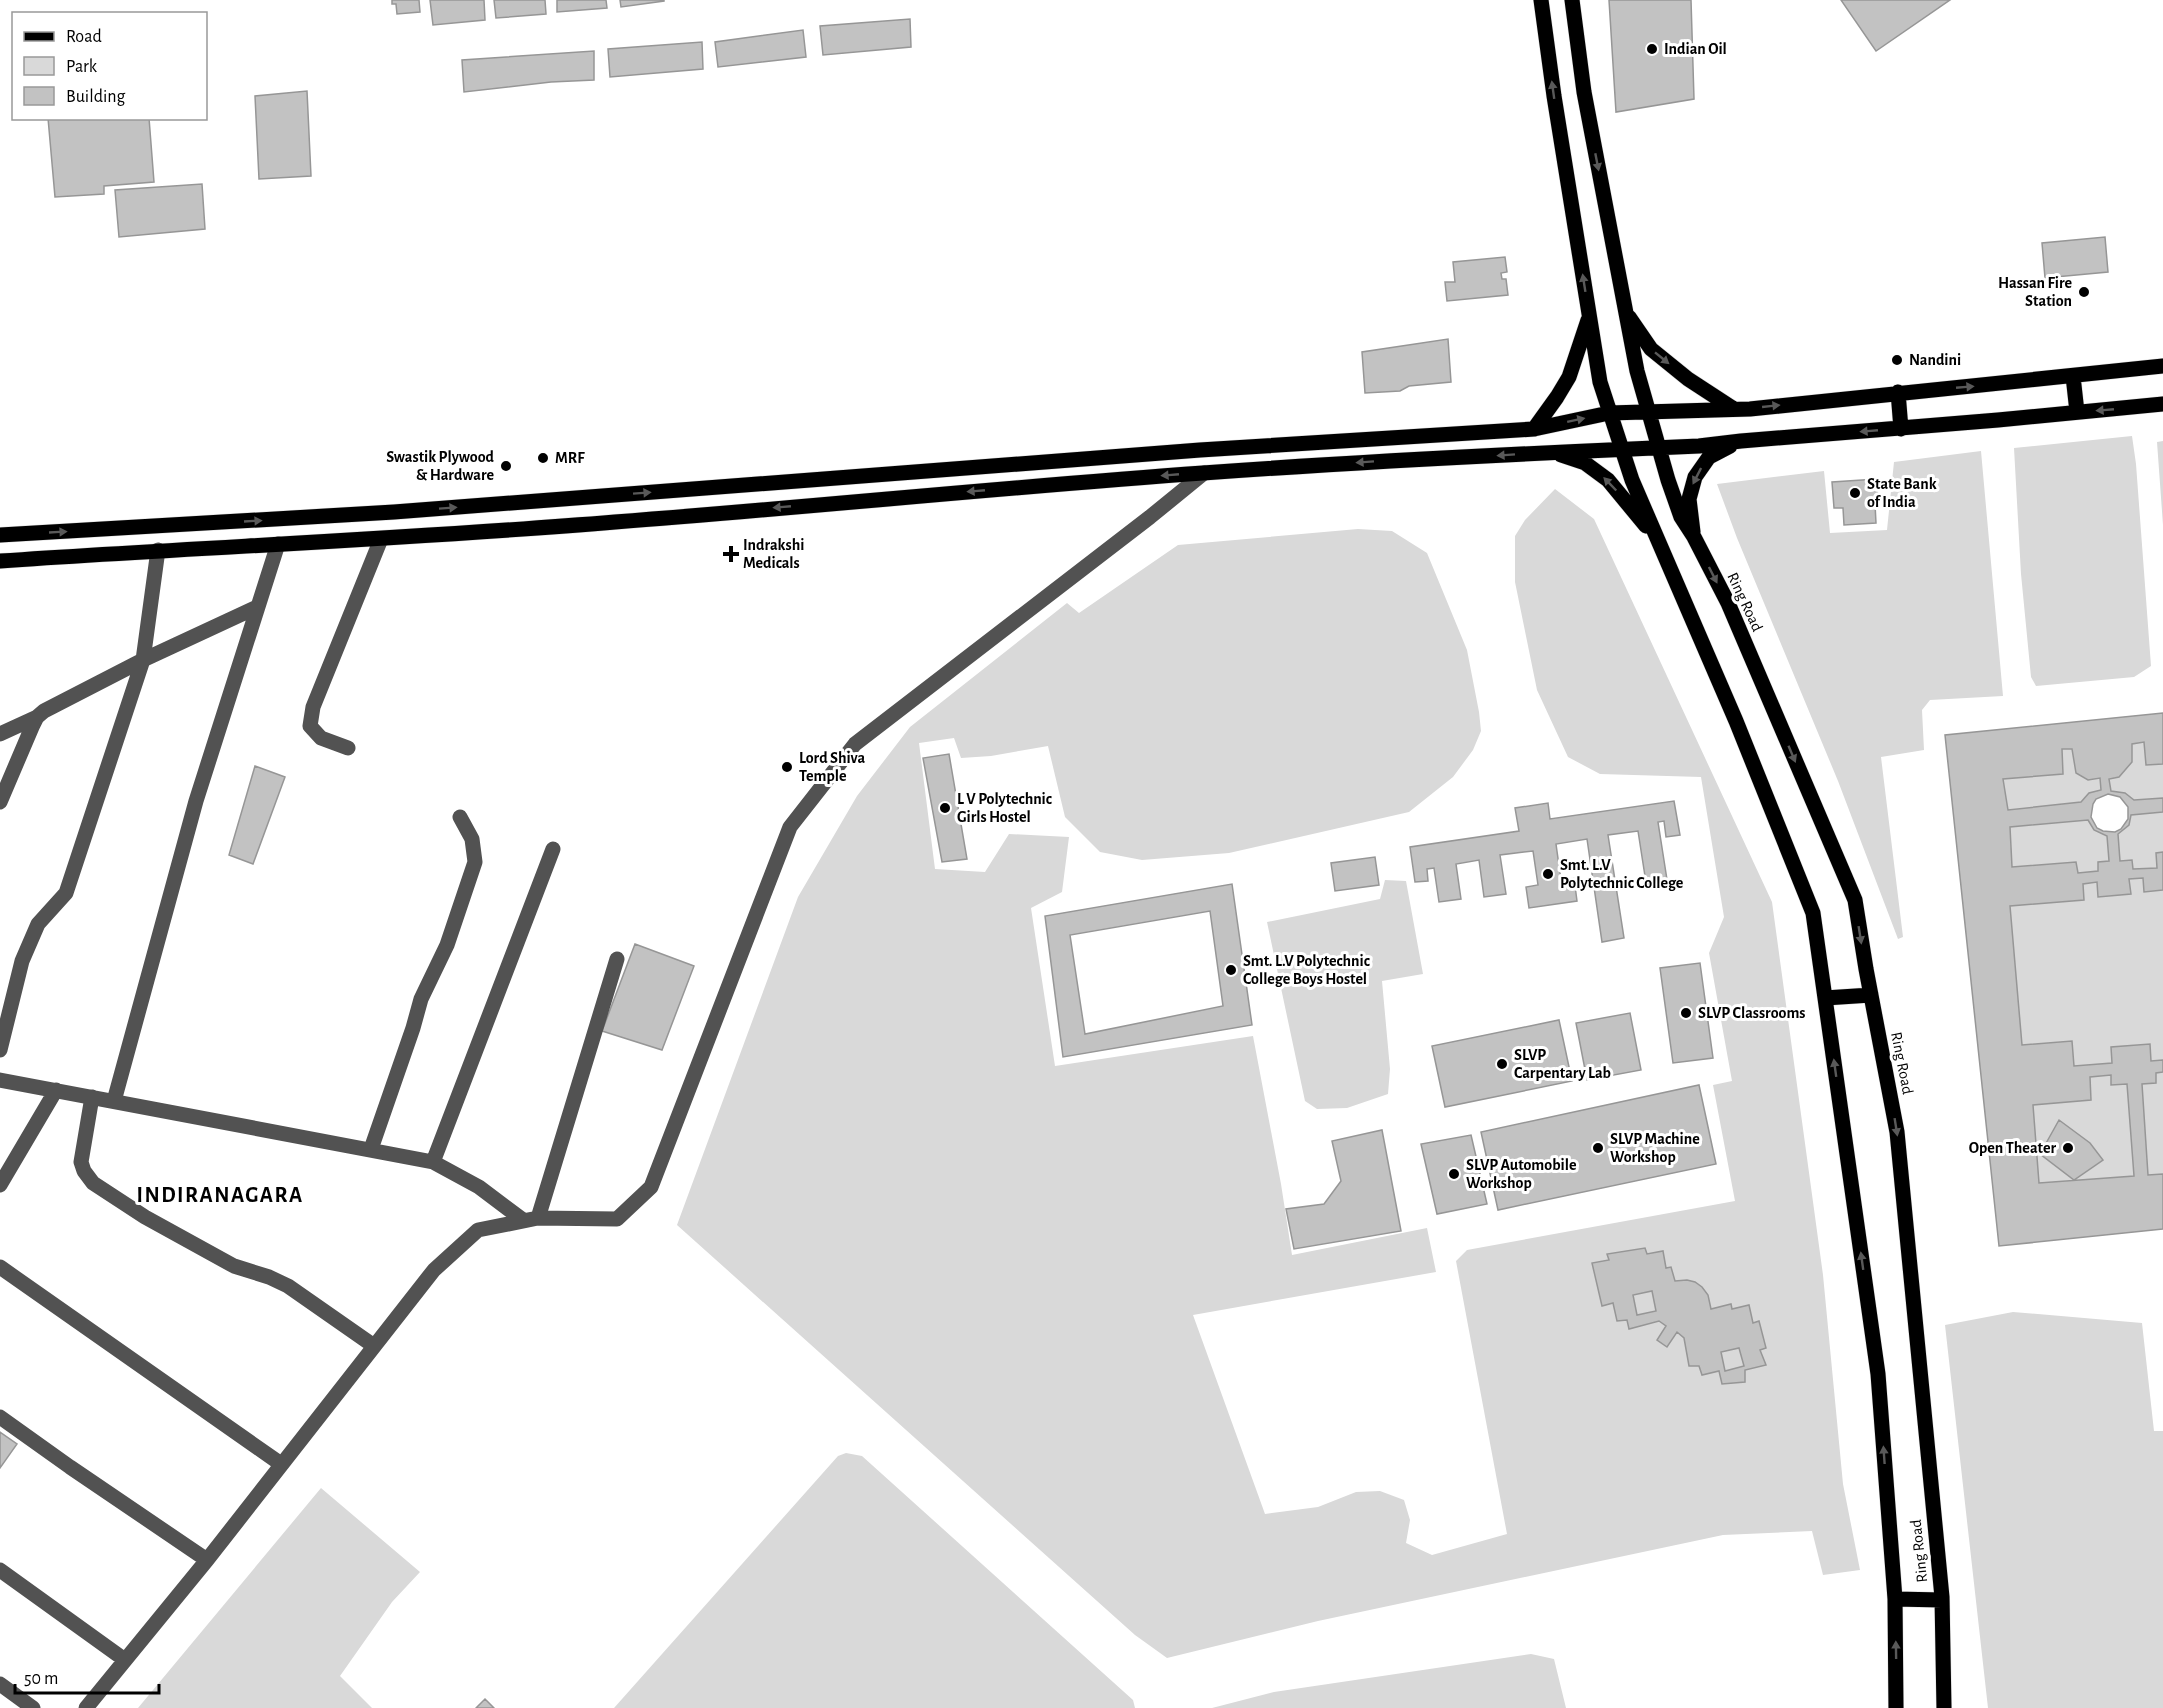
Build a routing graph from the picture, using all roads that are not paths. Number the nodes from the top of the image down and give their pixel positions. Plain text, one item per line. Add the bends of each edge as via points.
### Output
1 (1541, 0) edge
2 (1572, 0) edge
3 (1626, 312) junction
4 (1590, 315) junction
5 (2163, 366) edge
6 (2073, 376) junction
7 (1898, 392) junction
8 (2163, 404) edge
9 (1734, 409) junction
10 (1650, 412) junction
11 (2077, 412) junction
12 (1609, 413) junction
13 (1534, 429) junction
14 (1901, 429) junction
15 (1741, 441) junction
16 (1659, 448) junction
17 (1622, 449) junction
18 (1200, 450) junction
19 (1552, 452) junction
20 (1204, 473) junction
21 (571, 499) junction
22 (575, 525) junction
23 (6, 535) edge
24 (1694, 537) junction
25 (381, 539) junction
26 (278, 544) junction
27 (1660, 545) junction
28 (158, 550) junction
29 (7, 560) edge
30 (257, 607) junction
31 (143, 660) junction
32 (37, 717) junction
33 (0, 734) edge
34 (348, 748) dead end
35 (0, 802) edge
36 (460, 817) dead end
37 (553, 849) dead end
38 (617, 959) dead end
39 (1871, 995) junction
40 (1825, 998) junction
41 (0, 1050) edge
42 (0, 1080) edge
43 (56, 1090) junction
44 (92, 1097) junction
45 (114, 1101) junction
46 (371, 1149) junction
47 (433, 1162) junction
48 (0, 1185) edge
49 (530, 1219) junction
50 (0, 1267) edge
51 (374, 1346) junction
52 (0, 1417) edge
53 (281, 1464) junction
54 (207, 1560) junction
55 (0, 1570) edge
56 (1895, 1599) junction
57 (1942, 1600) junction
58 (125, 1660) junction
59 (0, 1684) edge
60 (33, 1708) edge
61 (86, 1708) edge
62 (1896, 1708) edge
63 (1944, 1708) edge

4 -> 1 main road, Ring Road
2 -> 3 main road, Ring Road via 1584,92
3 -> 9 main road via 1651,350
3 - 10 main road, Ring Road via 1636,371
4 - 12 main road, Ring Road
4 - 13 main road via 1569,376
5 - 6 main road
7 -> 6 main road
6 - 11 main road
9 -> 7 main road
7 - 14 main road
8 -> 11 main road
9 - 10 main road
10 - 12 main road
10 - 16 main road, Ring Road
11 - 14 main road
13 -> 12 main road
12 - 17 main road, Ring Road
13 - 18 main road
14 -> 15 main road
15 - 16 main road
15 -> 24 main road via 1709,457 1695,477 1689,499
16 - 17 main road
16 - 24 main road, Ring Road via 1681,517
17 - 19 main road
17 - 27 main road, Ring Road
18 - 20 main road
21 -> 18 main road
19 -> 20 main road
27 -> 19 main road via 1608,480 1585,463
20 -> 22 main road
20 - 49 street via 855,744 790,827 651,1188 617,1220
21 - 22 main road
23 -> 21 main road
22 - 25 main road
23 - 29 main road
24 -> 39 main road, Ring Road via 1728,603 1855,900
25 - 26 main road
25 - 34 street via 312,707 310,726 321,738
26 - 28 main road
26 - 30 street
27 - 40 main road, Ring Road via 1813,913
28 - 29 main road
28 - 31 street
30 - 31 street
30 - 45 street via 196,801
31 - 32 street
31 - 41 street via 66,893 38,924 22,961
32 - 33 street
32 - 35 street
36 - 46 street via 472,839 475,862 447,945 421,999
37 - 47 street
38 - 49 street
39 - 40 main road
39 -> 57 main road, Ring Road via 1897,1132
56 -> 40 main road, Ring Road via 1878,1374
42 - 43 street
43 - 44 street
43 - 48 street
44 - 45 street
44 - 51 street via 81,1162 93,1184 214,1256 288,1286
45 - 46 street
46 - 47 street
47 - 49 street
49 - 51 street via 478,1230 434,1270
50 - 53 street
51 - 53 street
52 - 54 street
53 - 54 street
54 - 58 street
55 - 58 street
56 - 57 main road
62 -> 56 main road, Ring Road
57 - 63 main road, Ring Road
58 - 61 street
59 - 60 street

